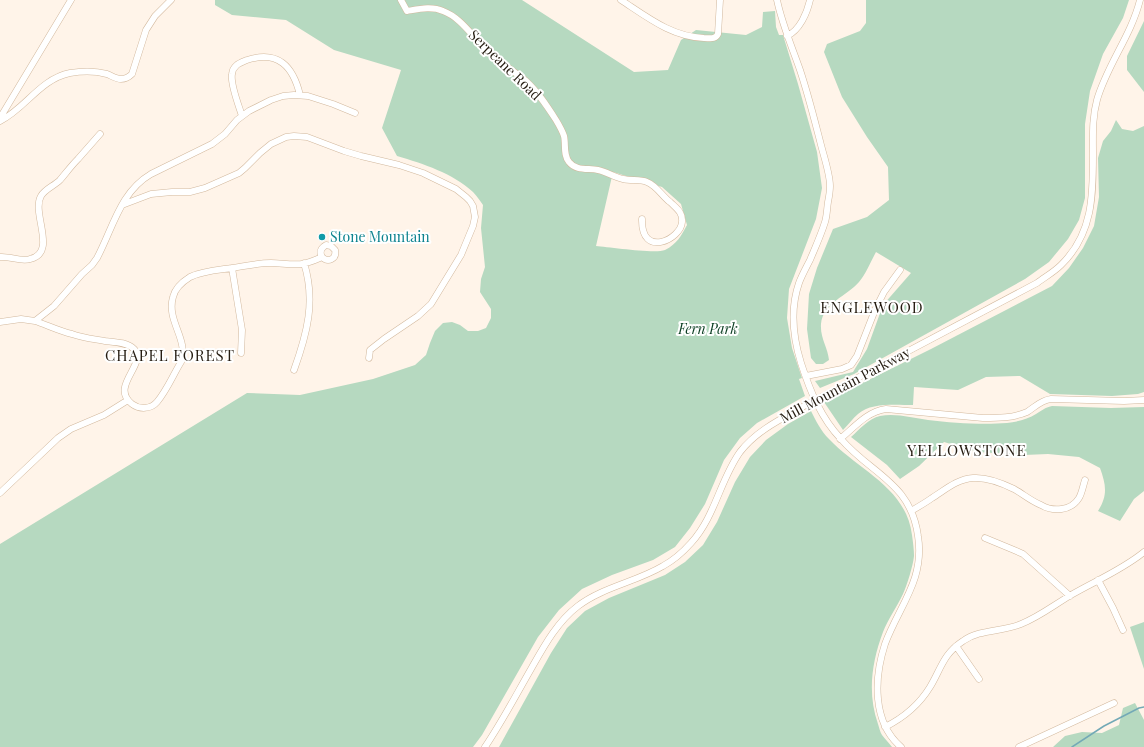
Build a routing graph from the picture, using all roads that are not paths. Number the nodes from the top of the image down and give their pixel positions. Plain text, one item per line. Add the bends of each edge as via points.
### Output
1 (71, 0) edge
2 (171, 0) edge
3 (401, 0) edge
4 (621, 0) edge
5 (720, 0) edge
6 (778, 0) edge
7 (810, 0) edge
8 (1140, 0) edge
9 (787, 36) junction
10 (300, 95) junction
11 (355, 113) dead end
12 (242, 116) junction
13 (0, 119) edge
14 (100, 134) dead end
15 (122, 205) junction
16 (642, 219) dead end
17 (0, 257) edge
18 (322, 257) dead end
19 (304, 263) junction
20 (232, 268) junction
21 (900, 270) dead end
22 (35, 321) junction
23 (0, 322) edge
24 (241, 353) dead end
25 (369, 358) dead end
26 (294, 370) dead end
27 (806, 376) junction
28 (128, 400) junction
29 (1144, 400) edge
30 (840, 439) junction
31 (1085, 480) dead end
32 (0, 493) edge
33 (911, 511) junction
34 (985, 538) dead end
35 (1144, 552) edge
36 (1098, 580) junction
37 (1070, 596) junction
38 (1123, 630) dead end
39 (956, 646) junction
40 (979, 679) dead end
41 (1114, 703) dead end
42 (885, 727) junction
43 (485, 747) edge
44 (901, 747) edge
45 (1019, 747) edge

1 - 13 street
2 - 13 street via 146,30 129,77 118,79 101,72 63,75 50,81 11,114
3 - 16 street, Serpeane Road via 407,11 430,8 450,14 488,52 532,87 560,128 567,158 572,165 599,170 622,179 646,182 656,187 680,212 682,220 680,228 671,237 655,242 645,236
4 - 5 street via 665,28 696,38 712,38 718,34
6 - 9 street
7 - 9 street via 800,25
8 - 43 street, Mill Mountain Parkway, bridge via 1133,21 1107,73 1097,102 1093,130 1090,211 1085,230 1068,258 1037,283 829,392 769,426 748,443 732,465 705,523 683,552 662,566 588,599 560,623
9 - 27 street via 801,72 824,154 830,186 825,221 800,281 794,306 794,330
10 - 11 street
10 - 12 street via 271,100
10 - 12 street via 296,80 283,63 272,57 257,57 235,66 231,76
12 - 15 street via 212,144 143,179
14 - 17 street via 58,182 43,193 39,206 44,242 39,255 30,260
15 - 22 street via 94,262 54,306
15 - 25 street via 151,194 190,192 205,188 245,168 271,144 294,136 307,137 361,156 400,165 456,189 470,201 475,217 461,255 431,304 370,350
18 - 19 street
19 - 20 street via 270,263
19 - 26 street via 310,285 308,326
20 - 24 street via 242,330
20 - 28 street via 197,274 178,287 172,297 172,310 183,345 181,362 154,405 140,408
21 - 27 street via 884,292 851,365 842,370
22 - 23 street
22 - 28 street via 78,336 132,348 137,361 126,384
27 - 30 street via 815,400
28 - 32 street via 104,415 62,435
29 - 30 street via 1051,399 1018,415 997,418 886,409 873,412
30 - 33 street via 893,485
31 - 33 street via 1076,502 1066,508 1046,508 1001,484 971,478 960,480
33 - 42 street via 918,536 919,558 915,579 890,632 881,659 878,698
34 - 37 street via 1023,554
35 - 36 street via 1120,569
36 - 37 street
36 - 38 street
37 - 39 street via 1030,620 1008,628 976,634
39 - 40 street
39 - 42 street via 941,664 924,696 906,714
41 - 45 street
42 - 44 street

